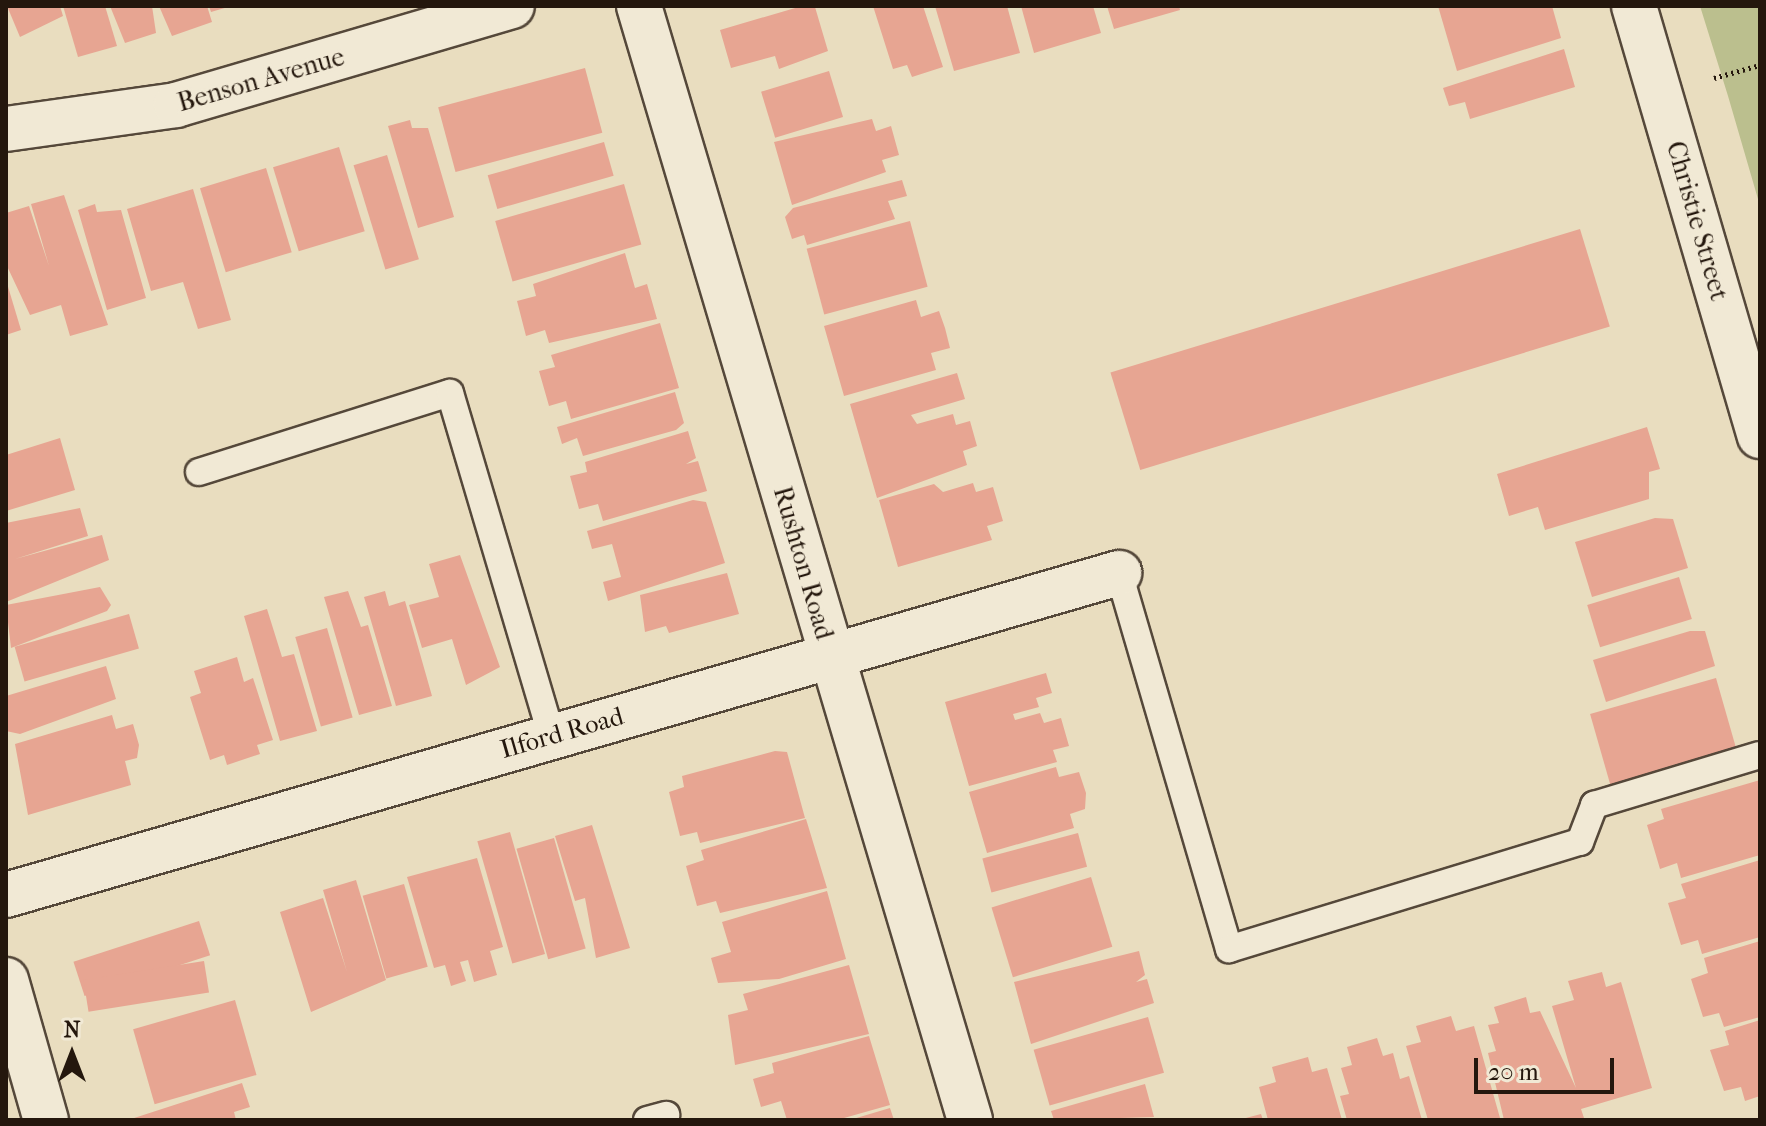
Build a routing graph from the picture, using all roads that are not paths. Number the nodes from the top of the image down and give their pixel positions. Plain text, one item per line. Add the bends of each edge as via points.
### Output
1 (512, 6) edge
2 (639, 6) edge
3 (1634, 6) edge
4 (438, 16) edge
5 (6, 129) edge
6 (1760, 436) edge
7 (199, 472) dead end
8 (1119, 573) joint
9 (831, 657) junction
10 (551, 735) junction
11 (1760, 755) edge
12 (6, 895) edge
13 (6, 980) edge
14 (46, 1120) edge
15 (970, 1120) edge

1 - 4 street, Benson Avenue
2 - 9 street, Rushton Road
3 - 6 street, Christie Street
4 - 5 street, Benson Avenue via 161,109
7 - 10 lane via 450,393
8 - 9 street, Ilford Road
8 - 11 lane via 1229,949 1580,842 1594,805
9 - 10 street, Ilford Road
9 - 15 street, Rushton Road
10 - 12 street, Ilford Road
13 - 14 street

